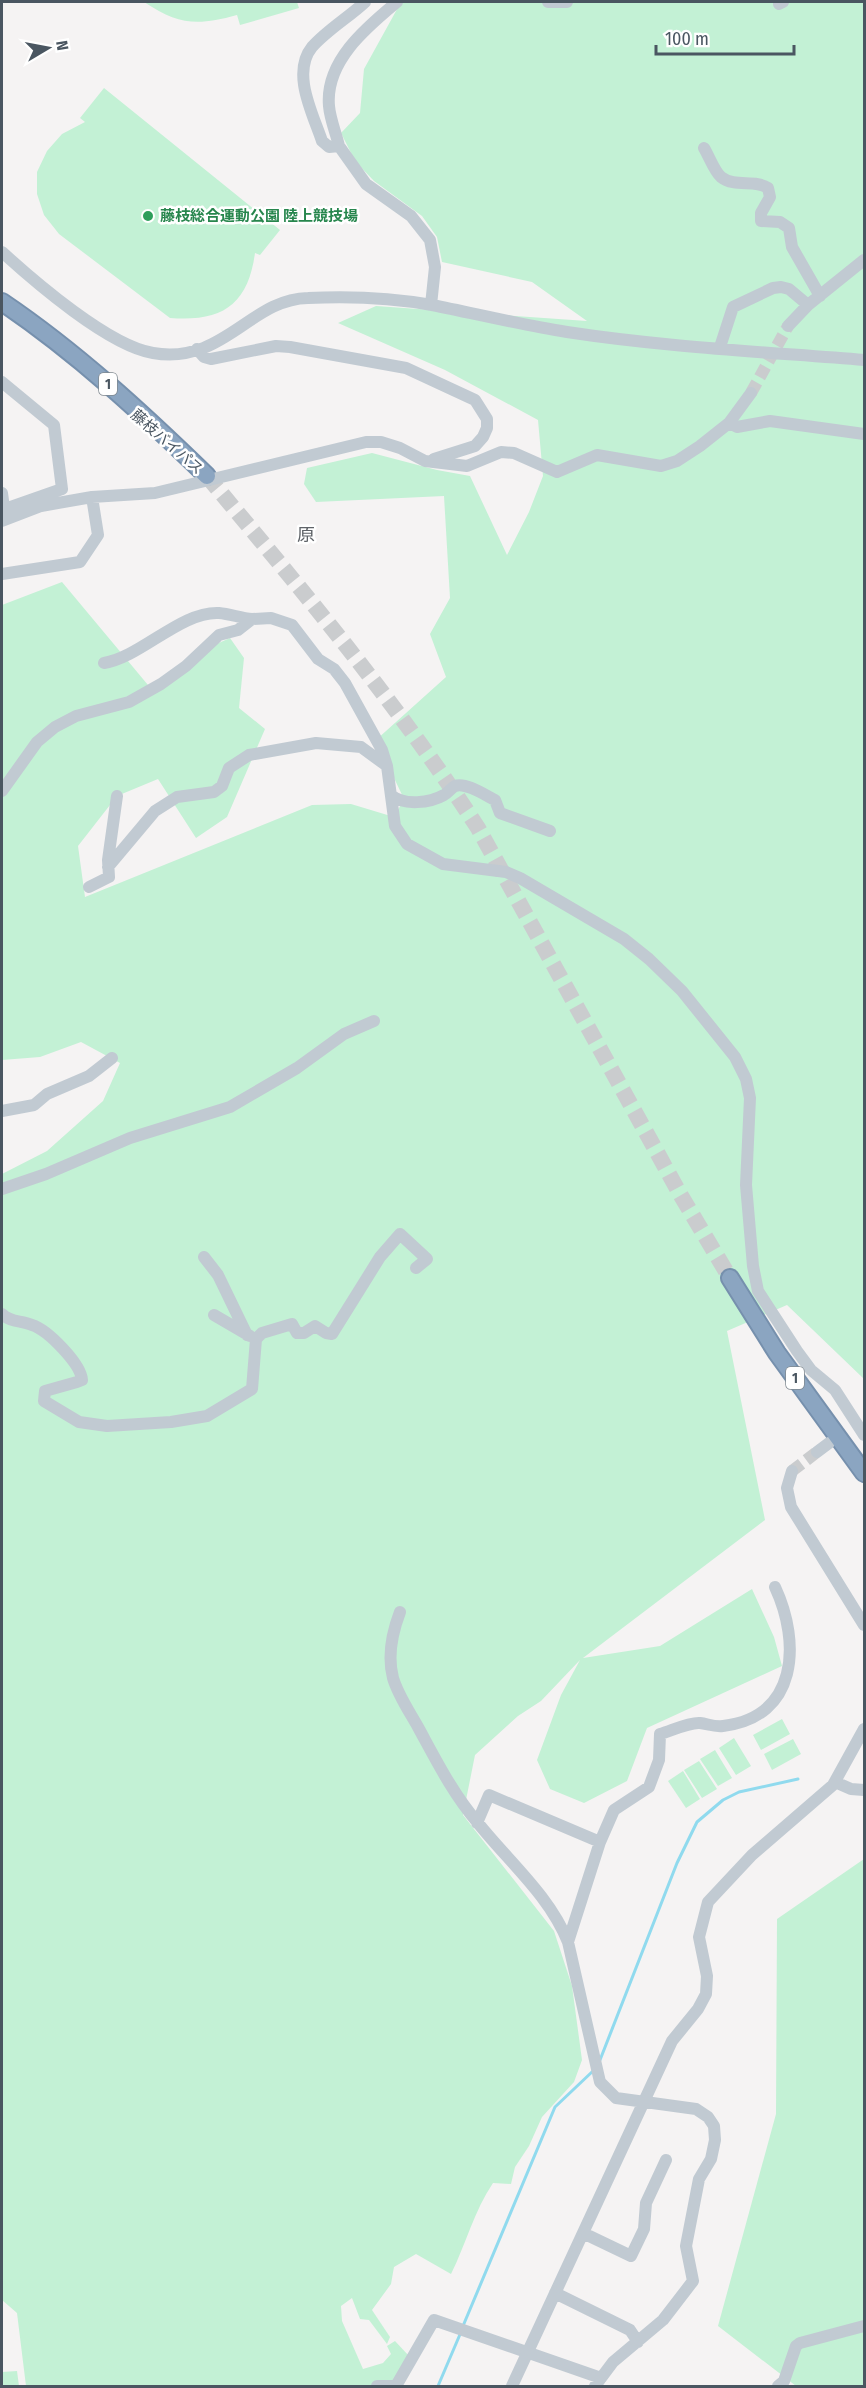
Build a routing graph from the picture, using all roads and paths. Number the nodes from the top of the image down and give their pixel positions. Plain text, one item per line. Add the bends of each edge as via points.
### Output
1 (365, 2) edge
2 (397, 2) edge
3 (548, 2) edge
4 (567, 2) edge
5 (339, 146) junction
6 (704, 148) dead end
7 (2, 252) edge
8 (864, 260) edge
9 (820, 296) junction
10 (2, 302) edge
11 (430, 305) junction
12 (808, 305) junction
13 (2, 310) edge
14 (788, 326) tunnel mouth
15 (720, 347) junction
16 (197, 349) junction
17 (864, 360) edge
18 (2, 382) edge
19 (751, 393) tunnel mouth
20 (729, 423) junction
21 (864, 434) edge
22 (425, 461) junction
23 (2, 493) edge
24 (92, 496) junction
25 (4, 517) edge
26 (2, 574) edge
27 (252, 619) junction
28 (104, 663) dead end
29 (387, 766) junction
30 (2, 791) edge
31 (391, 795) junction
32 (117, 796) dead end
33 (550, 831) dead end
34 (108, 867) junction
35 (89, 887) dead end
36 (374, 1021) dead end
37 (112, 1058) dead end
38 (2, 1111) edge
39 (2, 1189) edge
40 (204, 1257) dead end
41 (416, 1268) dead end
42 (730, 1278) tunnel mouth
43 (2, 1314) edge
44 (214, 1315) dead end
45 (252, 1337) junction
46 (864, 1435) edge
47 (829, 1443) dead end
48 (816, 1452) tunnel mouth
49 (792, 1471) dead end
50 (864, 1473) edge
51 (774, 1587) dead end
52 (400, 1611) dead end
53 (864, 1625) edge
54 (864, 1729) edge
55 (835, 1782) junction
56 (864, 1790) edge
57 (477, 1823) junction
58 (600, 1842) junction
59 (568, 1942) junction
60 (645, 2103) junction
61 (666, 2160) dead end
62 (583, 2233) junction
63 (555, 2293) junction
64 (864, 2326) edge
65 (638, 2342) junction
66 (527, 2352) junction
67 (598, 2382) edge
68 (377, 2386) edge
69 (395, 2386) edge
70 (512, 2386) edge
71 (778, 2386) edge

1 - 5 street via 311,48 304,67 304,85 322,141 329,147
2 - 5 street via 358,38 333,75 329,106
3 - 4 street
5 - 11 street via 366,184 411,216 430,240 435,267
6 - 9 street via 721,177 768,188 770,197 761,221 780,222 789,228 792,247
7 - 16 street via 126,346 155,354
8 - 9 street
9 - 12 street
10 - 13 highway, 藤枝バイパス / 1 via 113,388 207,476 80,367
11 - 15 street via 570,333
11 - 16 street via 323,298 291,300 266,310 214,345
12 - 14 street
12 - 15 street via 781,287 733,307
15 - 17 street
16 - 22 street via 212,359 276,346 291,347 406,368 475,400 487,419 483,438 475,446
18 - 25 street via 54,425 62,489
19 - 20 street
20 - 21 street via 736,427 770,420
20 - 22 street via 700,446 661,466 597,455 557,472 514,453 501,452 467,466
22 - 24 street via 400,448 366,442 155,493
23 - 25 street
24 - 25 street
24 - 26 street via 98,535 80,562
27 - 28 street via 219,613 207,615 121,660
27 - 29 street via 271,618 292,625 318,659 334,669 345,682
27 - 30 street via 238,630 219,635 199,656 153,689 129,702 76,716 56,727 26,754
29 - 31 street
29 - 34 street via 360,747 316,743 249,755 229,768 222,786 214,792 177,797 155,812
31 - 33 street via 399,802 412,803 444,796 455,786 464,786 495,800 500,813
31 - 46 street via 395,826 407,844 443,864 506,872 520,878 624,939 682,991 735,1057 750,1098 746,1185 758,1291 797,1351 835,1390 851,1426
32 - 34 street
34 - 35 street via 109,877
36 - 39 street via 344,1034 297,1068 230,1107 130,1138
37 - 38 street via 89,1076 48,1094 34,1105
40 - 45 street
41 - 45 street via 427,1259 400,1234 380,1257 332,1334 315,1326 304,1334 297,1333 292,1324
42 - 50 highway, 1 via 777,1353
43 - 45 street via 44,1332 81,1374 82,1380 45,1392 44,1401 79,1422 107,1426 207,1416 252,1389
44 - 45 street
47 - 48 street
49 - 53 street via 787,1488 791,1507
51 - 58 street via 786,1611 789,1643 788,1674 781,1693 760,1714 724,1726 699,1723 660,1734 659,1760 649,1787 614,1810
52 - 57 street via 390,1640 393,1677 452,1788
54 - 55 street
55 - 56 street
55 - 60 street via 752,1854 708,1902 699,1937 707,1976 706,1994 672,2041
57 - 58 street via 489,1795
57 - 59 street via 534,1886
58 - 59 street
59 - 60 street via 600,2082 616,2098
60 - 62 street
60 - 65 street via 696,2109 714,2126 715,2140 711,2159 699,2179 686,2246 693,2281 663,2320
61 - 62 street via 645,2203 644,2229 631,2256
62 - 63 street
63 - 65 street via 630,2330
63 - 66 street
64 - 71 street via 795,2346 784,2381
65 - 67 street via 613,2362
66 - 67 street
66 - 69 street via 434,2320
66 - 70 street
68 - 69 street

